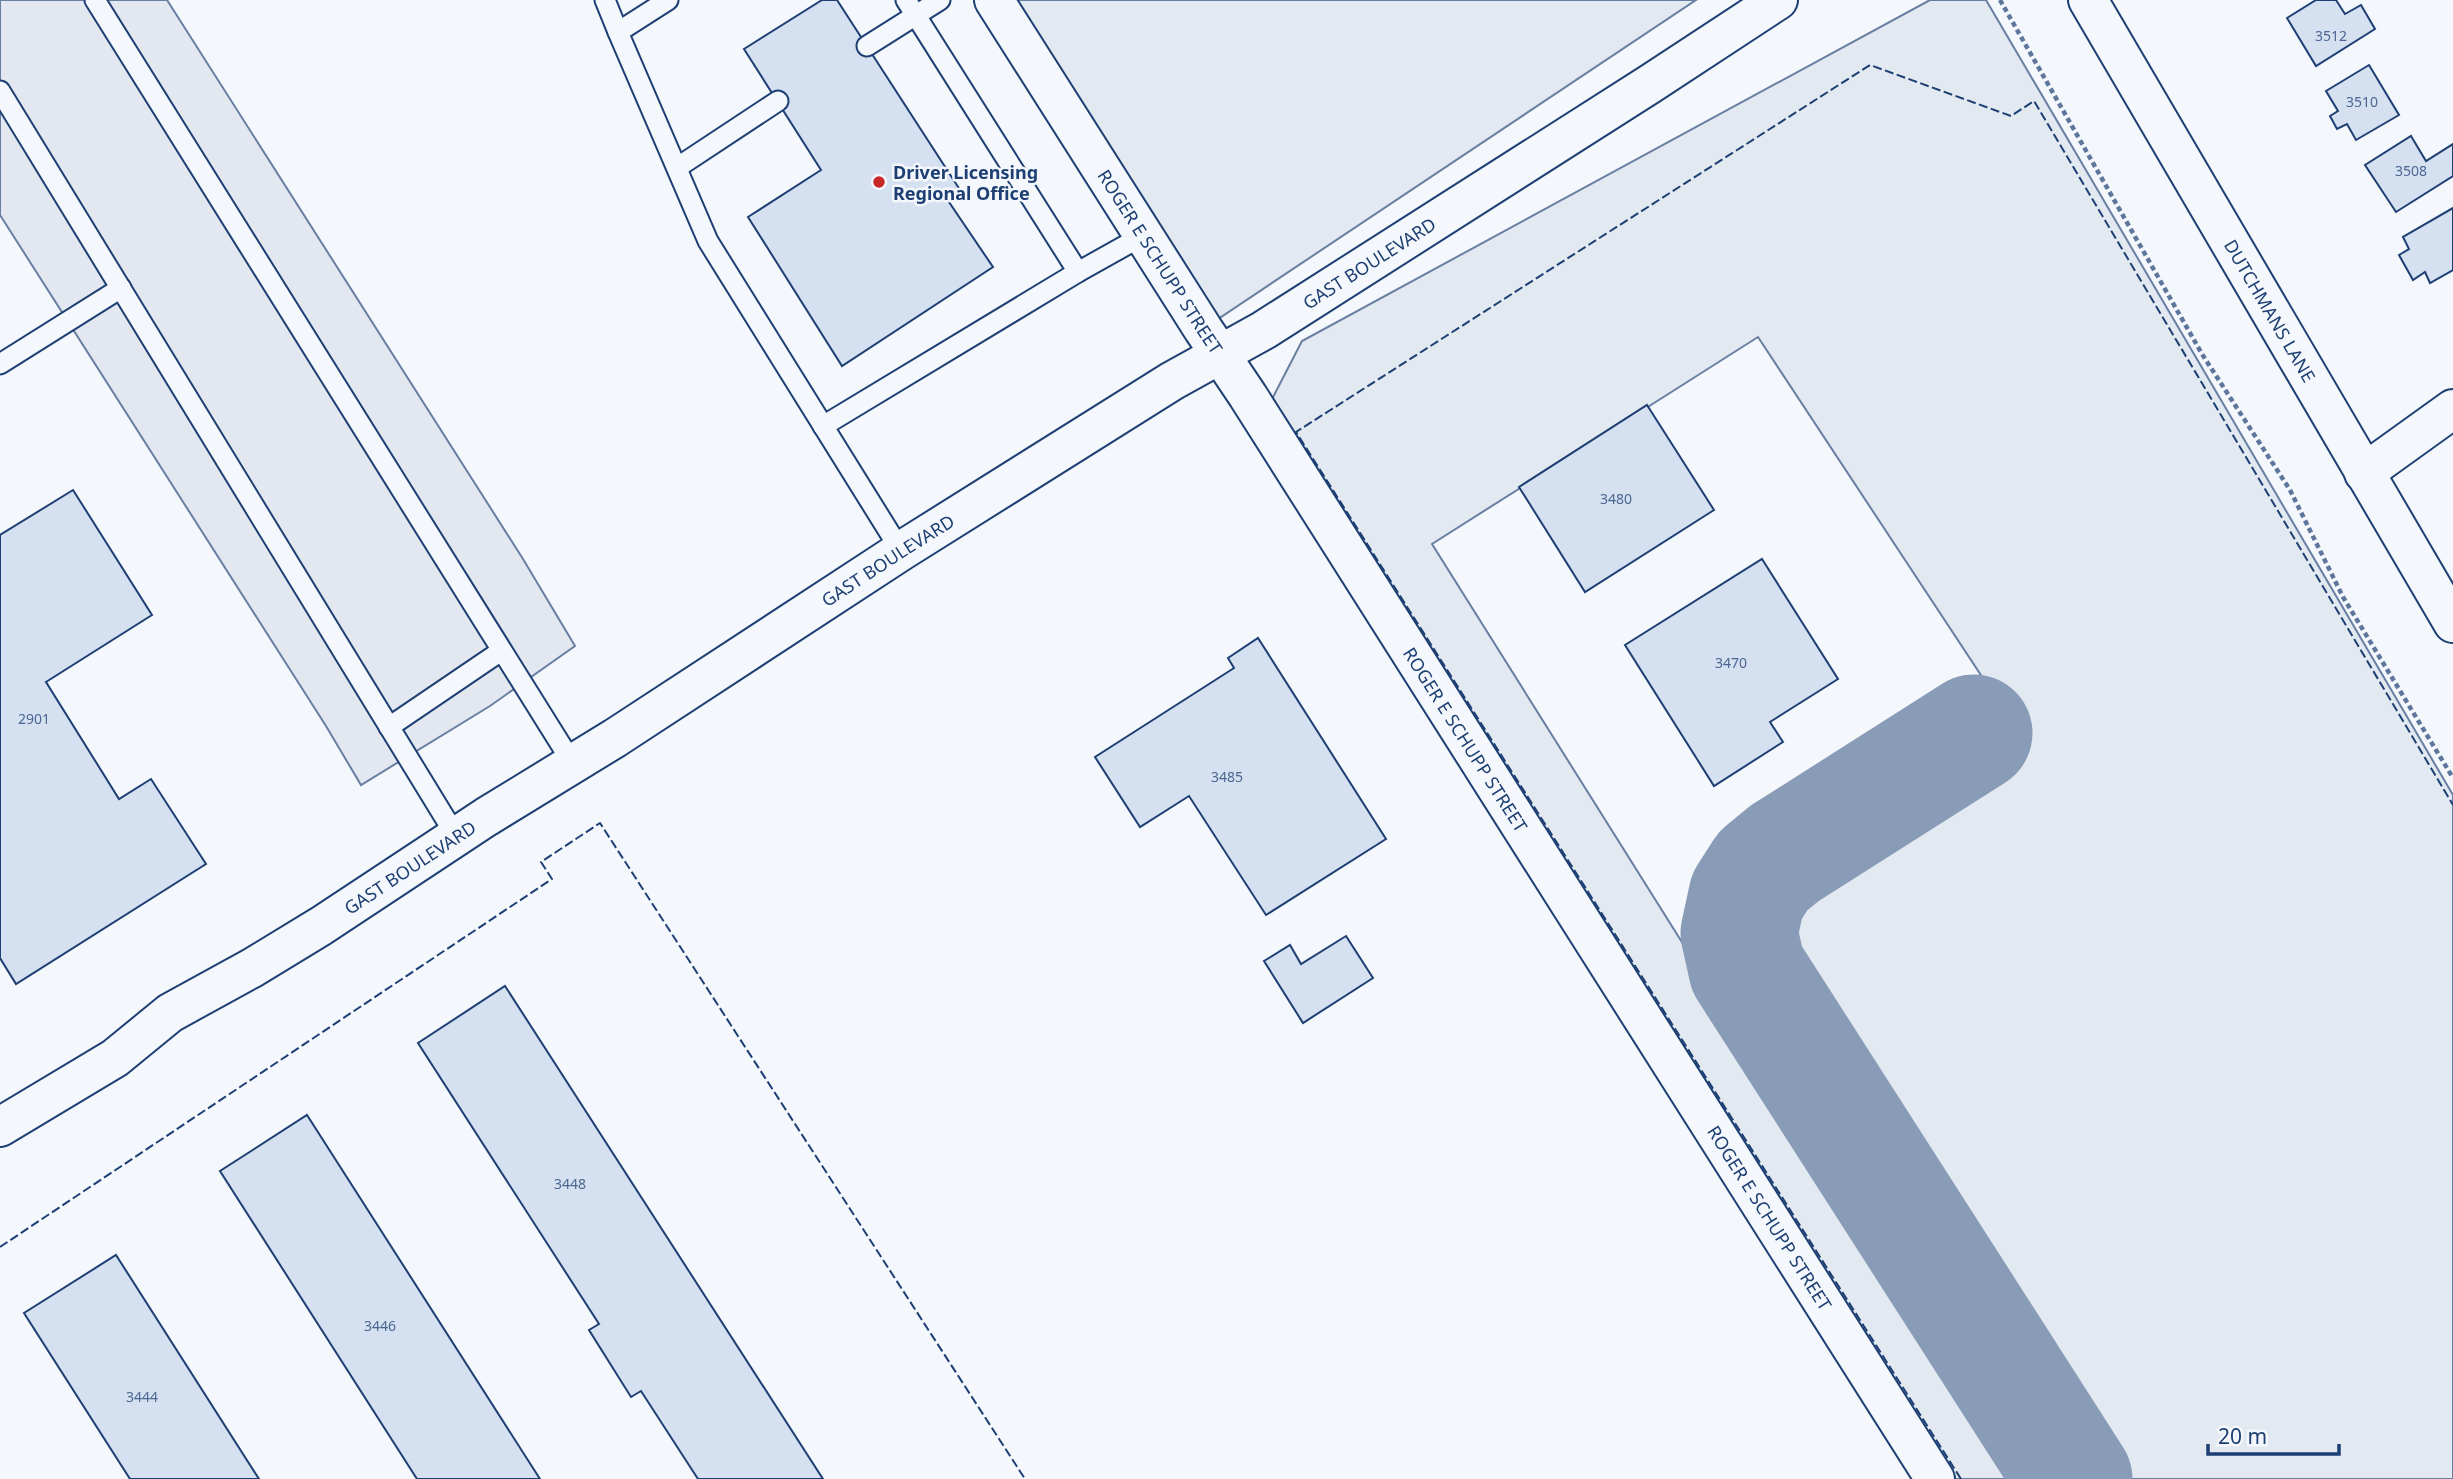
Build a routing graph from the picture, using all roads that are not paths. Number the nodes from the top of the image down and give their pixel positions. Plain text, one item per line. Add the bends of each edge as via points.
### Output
1 (94, 0) edge
2 (605, 0) edge
3 (668, 0) edge
4 (940, 0) edge
5 (994, 0) edge
6 (1778, 0) edge
7 (2088, 0) edge
8 (911, 7) edge
9 (618, 32) junction
10 (867, 46) dead end
11 (0, 91) edge
12 (778, 102) dead end
13 (678, 167) junction
14 (1144, 235) junction
15 (1077, 272) junction
16 (121, 288) junction
17 (1220, 355) junction
18 (0, 364) edge
19 (2453, 409) edge
20 (823, 426) junction
21 (2364, 474) junction
22 (901, 551) junction
23 (2453, 623) edge
24 (501, 651) junction
25 (389, 727) junction
26 (573, 764) junction
27 (456, 836) junction
28 (0, 1127) edge
29 (1935, 1479) edge

1 - 24 lane
2 - 9 lane
3 - 9 lane
4 - 8 lane
5 - 14 street, ROGER E SCHUPP STREET
6 - 17 street, GAST BOULEVARD
7 - 21 street, DUTCHMANS LANE
8 - 10 lane
8 - 15 lane
9 - 13 lane
11 - 16 lane
12 - 13 lane
13 - 20 lane via 708,241
14 - 15 lane
14 - 17 street, ROGER E SCHUPP STREET
15 - 20 lane
16 - 18 lane
16 - 25 lane
17 - 22 street, GAST BOULEVARD
17 - 29 street, ROGER E SCHUPP STREET
19 - 21 street
20 - 22 lane
21 - 23 street, DUTCHMANS LANE
22 - 26 street, GAST BOULEVARD
24 - 25 lane
24 - 26 lane
25 - 27 lane
26 - 27 street, GAST BOULEVARD
27 - 28 street, GAST BOULEVARD via 321,926 170,1013 115,1058

